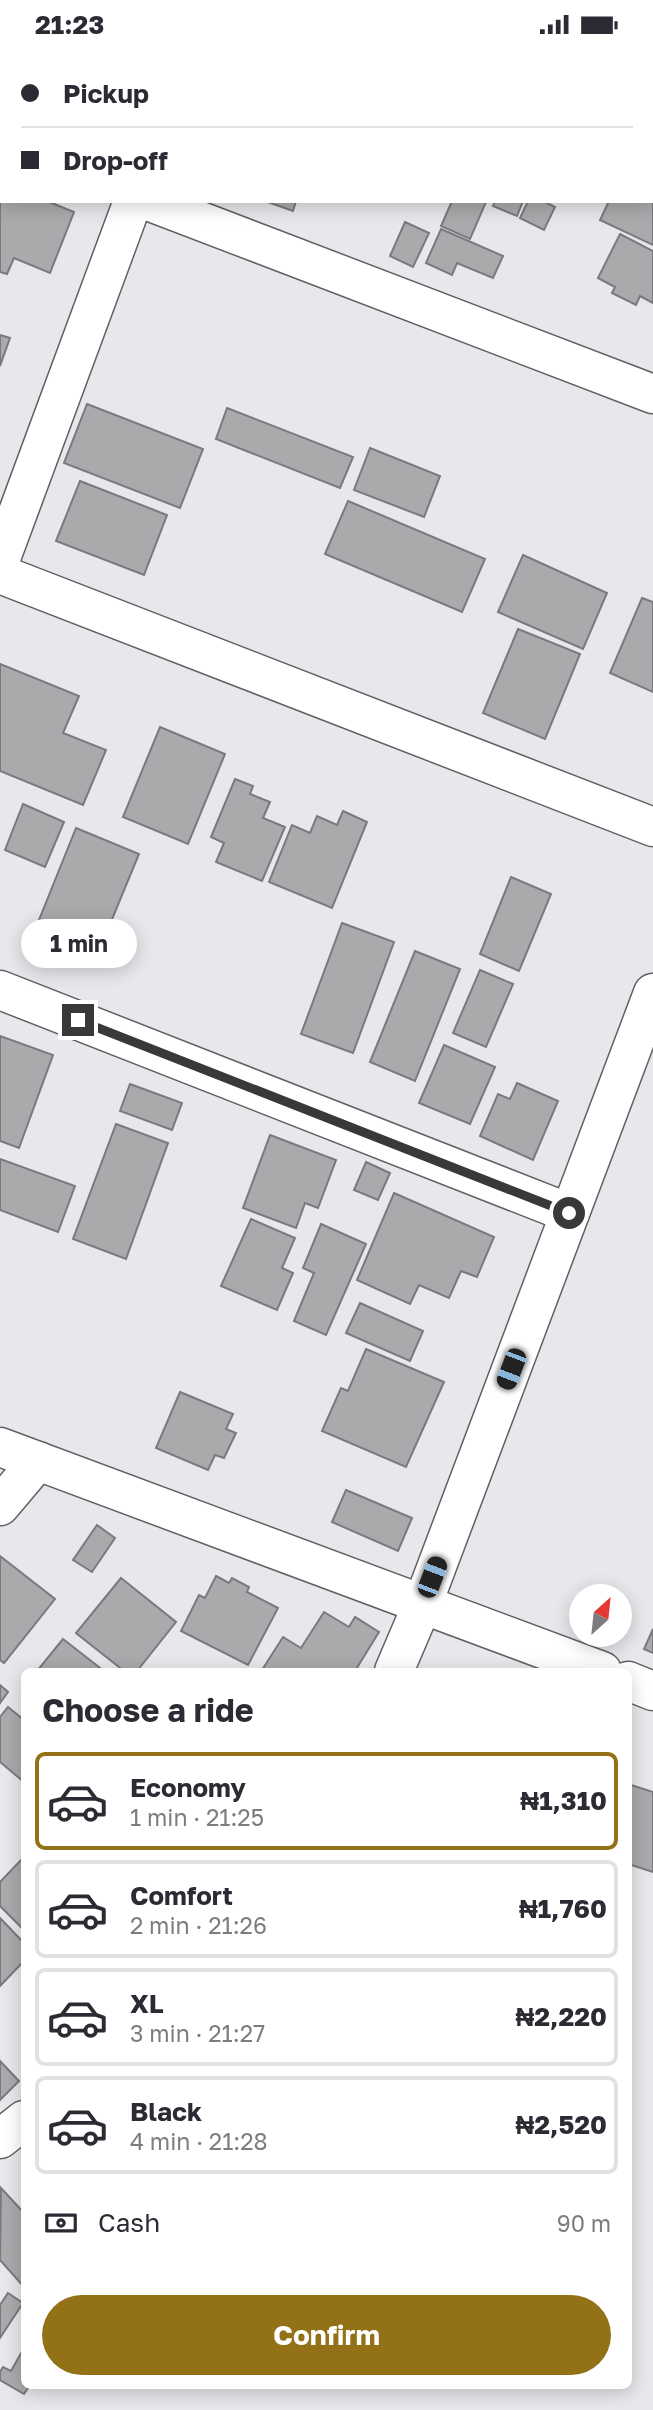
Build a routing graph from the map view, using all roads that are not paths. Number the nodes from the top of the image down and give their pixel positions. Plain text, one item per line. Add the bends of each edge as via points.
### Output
1 (132, 203) edge
2 (153, 203) edge
3 (653, 394) edge
4 (0, 561) edge
5 (0, 574) edge
6 (653, 827) edge
7 (0, 990) edge
8 (653, 993) edge
9 (569, 1213) junction
10 (0, 1447) edge
11 (38, 1461) junction
12 (0, 1506) edge
13 (423, 1603) junction
14 (395, 1668) edge
15 (594, 1668) edge
16 (632, 1683) edge
17 (653, 1691) edge
18 (21, 2122) edge
19 (0, 2139) edge

1 - 4 street
2 - 3 street
5 - 6 street
7 - 9 street
8 - 9 street
9 - 13 street
10 - 11 street
11 - 12 street
11 - 13 street
13 - 14 street
13 - 15 street
16 - 17 street
18 - 19 street

